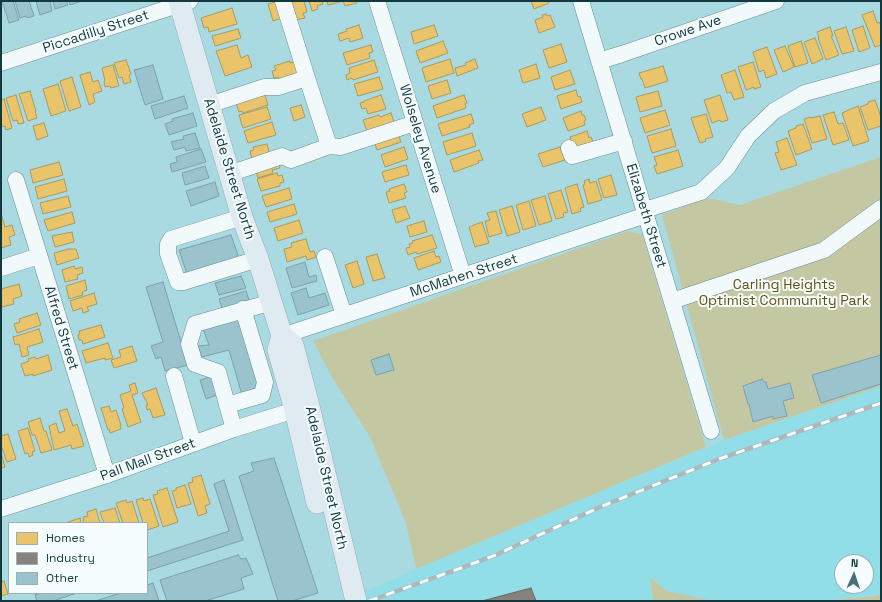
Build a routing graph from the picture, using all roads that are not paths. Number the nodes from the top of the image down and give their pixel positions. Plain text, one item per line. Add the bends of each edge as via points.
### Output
1 (283, 1) edge
2 (377, 1) edge
3 (581, 1) edge
4 (776, 1) edge
5 (183, 2) edge
6 (599, 61) junction
7 (1, 63) edge
8 (881, 72) edge
9 (307, 78) junction
10 (209, 105) junction
11 (415, 123) junction
12 (624, 141) junction
13 (329, 146) junction
14 (568, 148) dead end
15 (229, 174) junction
16 (16, 180) dead end
17 (881, 208) edge
18 (645, 213) junction
19 (242, 217) junction
20 (39, 256) junction
21 (325, 256) dead end
22 (258, 259) junction
23 (1, 268) edge
24 (463, 276) junction
25 (272, 302) junction
26 (672, 302) junction
27 (244, 309) junction
28 (344, 315) junction
29 (282, 336) junction
30 (174, 376) dead end
31 (227, 405) junction
32 (294, 410) junction
33 (234, 429) junction
34 (711, 431) dead end
35 (193, 444) junction
36 (108, 475) junction
37 (1, 509) edge
38 (341, 601) edge
39 (356, 601) edge

1 - 9 street
2 - 11 street, Wolseley Avenue
3 - 6 street, Elizabeth Street
4 - 6 street, Crowe Ave
5 - 7 street, Piccadilly Street
5 - 10 main road, Adelaide Street North
6 - 12 street, Elizabeth Street
8 - 18 street, McMahen Street via 805,93 774,111 748,136 727,168 701,192
9 - 10 street via 279,87 264,87
9 - 13 street
10 - 15 main road, Adelaide Street North
11 - 13 street via 341,147
11 - 24 street, Wolseley Avenue
12 - 14 street via 572,156
12 - 18 street, Elizabeth Street
13 - 15 street via 291,160 282,156
15 - 19 main road, Adelaide Street North
16 - 20 street, Alfred Street
17 - 26 street via 824,250
18 - 24 street, McMahen Street
18 - 26 street, Elizabeth Street
19 - 22 main road, Adelaide Street North
19 - 22 street via 171,239 168,254 178,282
20 - 23 street
20 - 36 street, Alfred Street
21 - 28 street
22 - 25 main road, Adelaide Street North
24 - 28 street, McMahen Street
25 - 27 street
25 - 29 main road, Adelaide Street North
26 - 34 street, Elizabeth Street
27 - 31 street via 265,382 262,395
27 - 31 street via 195,324 189,344 195,364 218,372
28 - 29 street, McMahen Street
29 - 32 main road, Adelaide Street North via 278,350
29 - 39 main road, Adelaide Street North via 293,345
30 - 35 street
31 - 33 street
32 - 33 street, Pall Mall Street
32 - 38 main road, Adelaide Street North
33 - 35 street, Pall Mall Street
35 - 36 street, Pall Mall Street
36 - 37 street, Pall Mall Street

